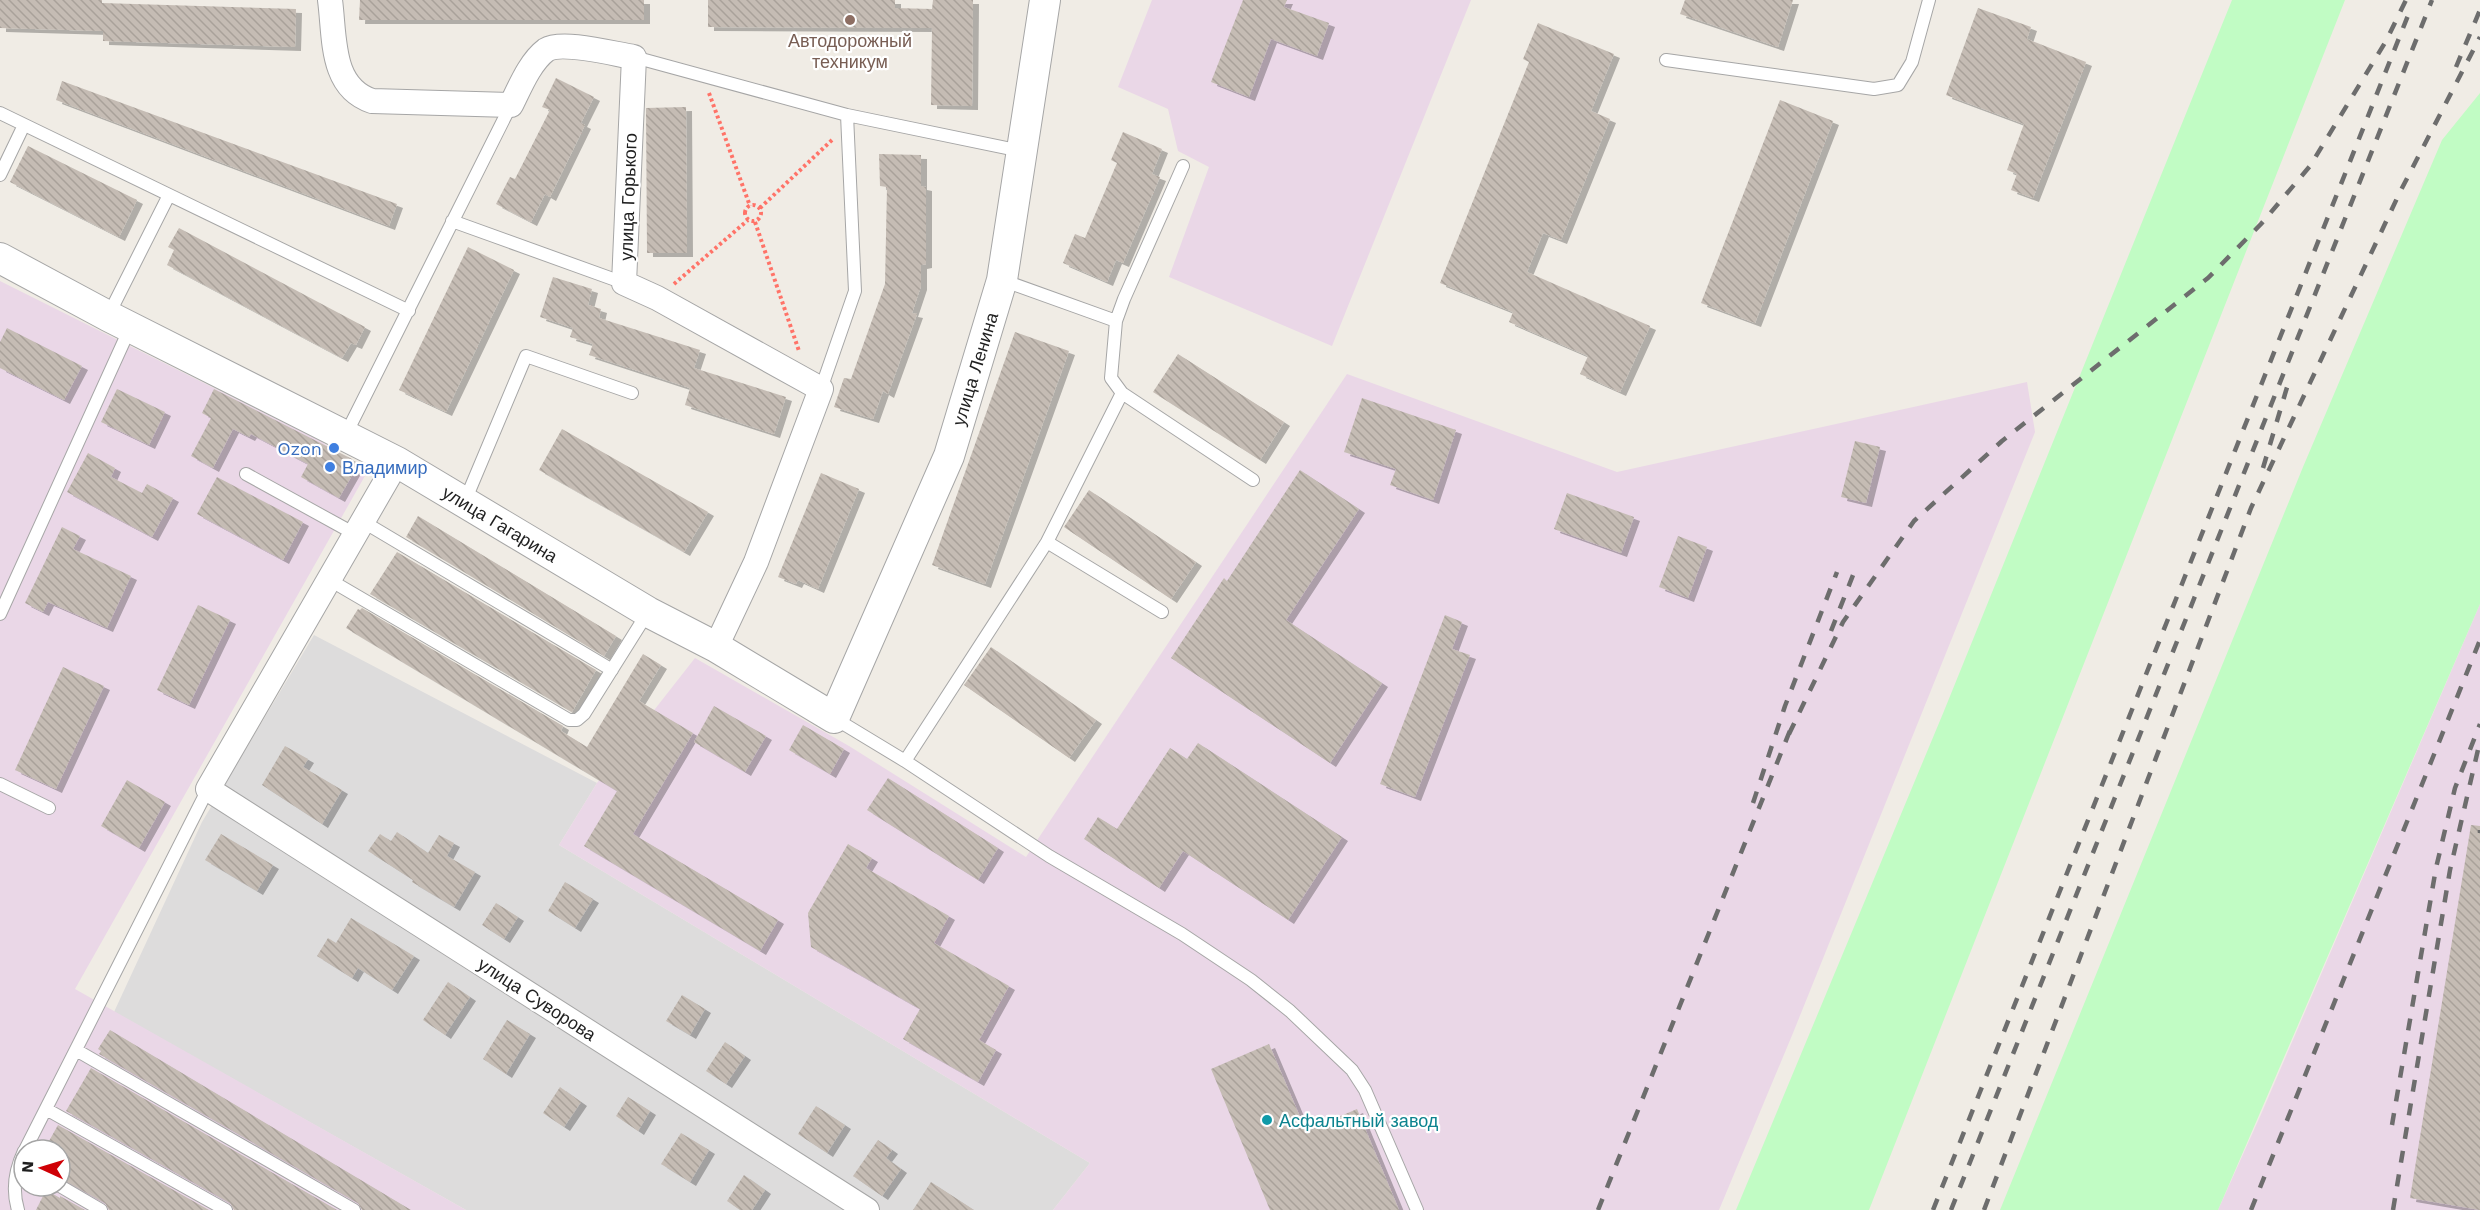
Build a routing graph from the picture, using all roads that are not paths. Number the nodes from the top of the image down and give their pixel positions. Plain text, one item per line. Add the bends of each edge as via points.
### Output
1 (330, 0) edge
2 (1045, 0) edge
3 (1929, 0) edge
4 (634, 57) junction
5 (1666, 60) dead end
6 (511, 105) junction
7 (0, 113) edge
8 (848, 120) junction
9 (24, 125) junction
10 (1021, 151) junction
11 (1183, 166) dead end
12 (0, 175) edge
13 (169, 195) junction
14 (452, 220) junction
15 (0, 258) edge
16 (1002, 280) junction
17 (624, 283) junction
18 (409, 311) junction
19 (1116, 321) junction
20 (119, 322) junction
21 (821, 389) junction
22 (632, 393) dead end
23 (1122, 393) junction
24 (345, 437) junction
25 (397, 462) junction
26 (246, 474) dead end
27 (1253, 480) dead end
28 (464, 502) junction
29 (358, 528) junction
30 (1047, 542) junction
31 (328, 579) junction
32 (648, 612) junction
33 (1162, 612) dead end
34 (0, 614) edge
35 (716, 647) junction
36 (612, 670) junction
37 (834, 718) junction
38 (905, 761) junction
39 (0, 784) edge
40 (208, 789) junction
41 (49, 808) dead end
42 (76, 1050) junction
43 (46, 1108) junction
44 (32, 1138) edge
45 (72, 1193) edge
46 (100, 1210) edge
47 (226, 1210) edge
48 (354, 1210) edge
49 (867, 1210) edge
50 (1417, 1210) edge

1 - 6 street via 339,68 360,98
2 - 10 street, улица Ленина
3 - 5 lane via 1912,62 1898,85 1874,89
4 - 6 street via 562,46 548,49 536,61
4 - 8 lane
4 - 17 street, улица Горького
6 - 14 lane
7 - 9 lane
8 - 10 lane
8 - 21 lane via 855,291
9 - 12 lane
9 - 13 lane
10 - 16 street, улица Ленина
11 - 19 lane
13 - 18 lane
13 - 20 lane
14 - 17 lane
14 - 18 lane
15 - 20 street, улица Гагарина
16 - 19 lane
16 - 37 street, улица Ленина via 949,456
17 - 21 street, улица Горького
18 - 24 lane
19 - 23 lane via 1112,378
20 - 24 street, улица Гагарина
20 - 34 lane
21 - 35 street via 756,562
22 - 28 lane via 525,356
23 - 27 lane
23 - 30 lane
24 - 25 street, улица Гагарина
25 - 28 street, улица Гагарина
25 - 29 street
26 - 29 lane
28 - 32 street, улица Гагарина
29 - 31 street
29 - 36 lane
30 - 33 lane
30 - 38 lane
31 - 36 lane via 569,720 584,714
31 - 40 street
32 - 35 street, улица Гагарина
32 - 36 lane
35 - 37 street, улица Гагарина
37 - 38 lane
38 - 50 lane via 1049,856 1182,934 1290,1011 1352,1070 1365,1090
39 - 41 lane
40 - 42 lane
40 - 49 street, улица Суворова
42 - 43 lane
42 - 48 lane
43 - 44 lane
43 - 47 lane
45 - 46 lane

